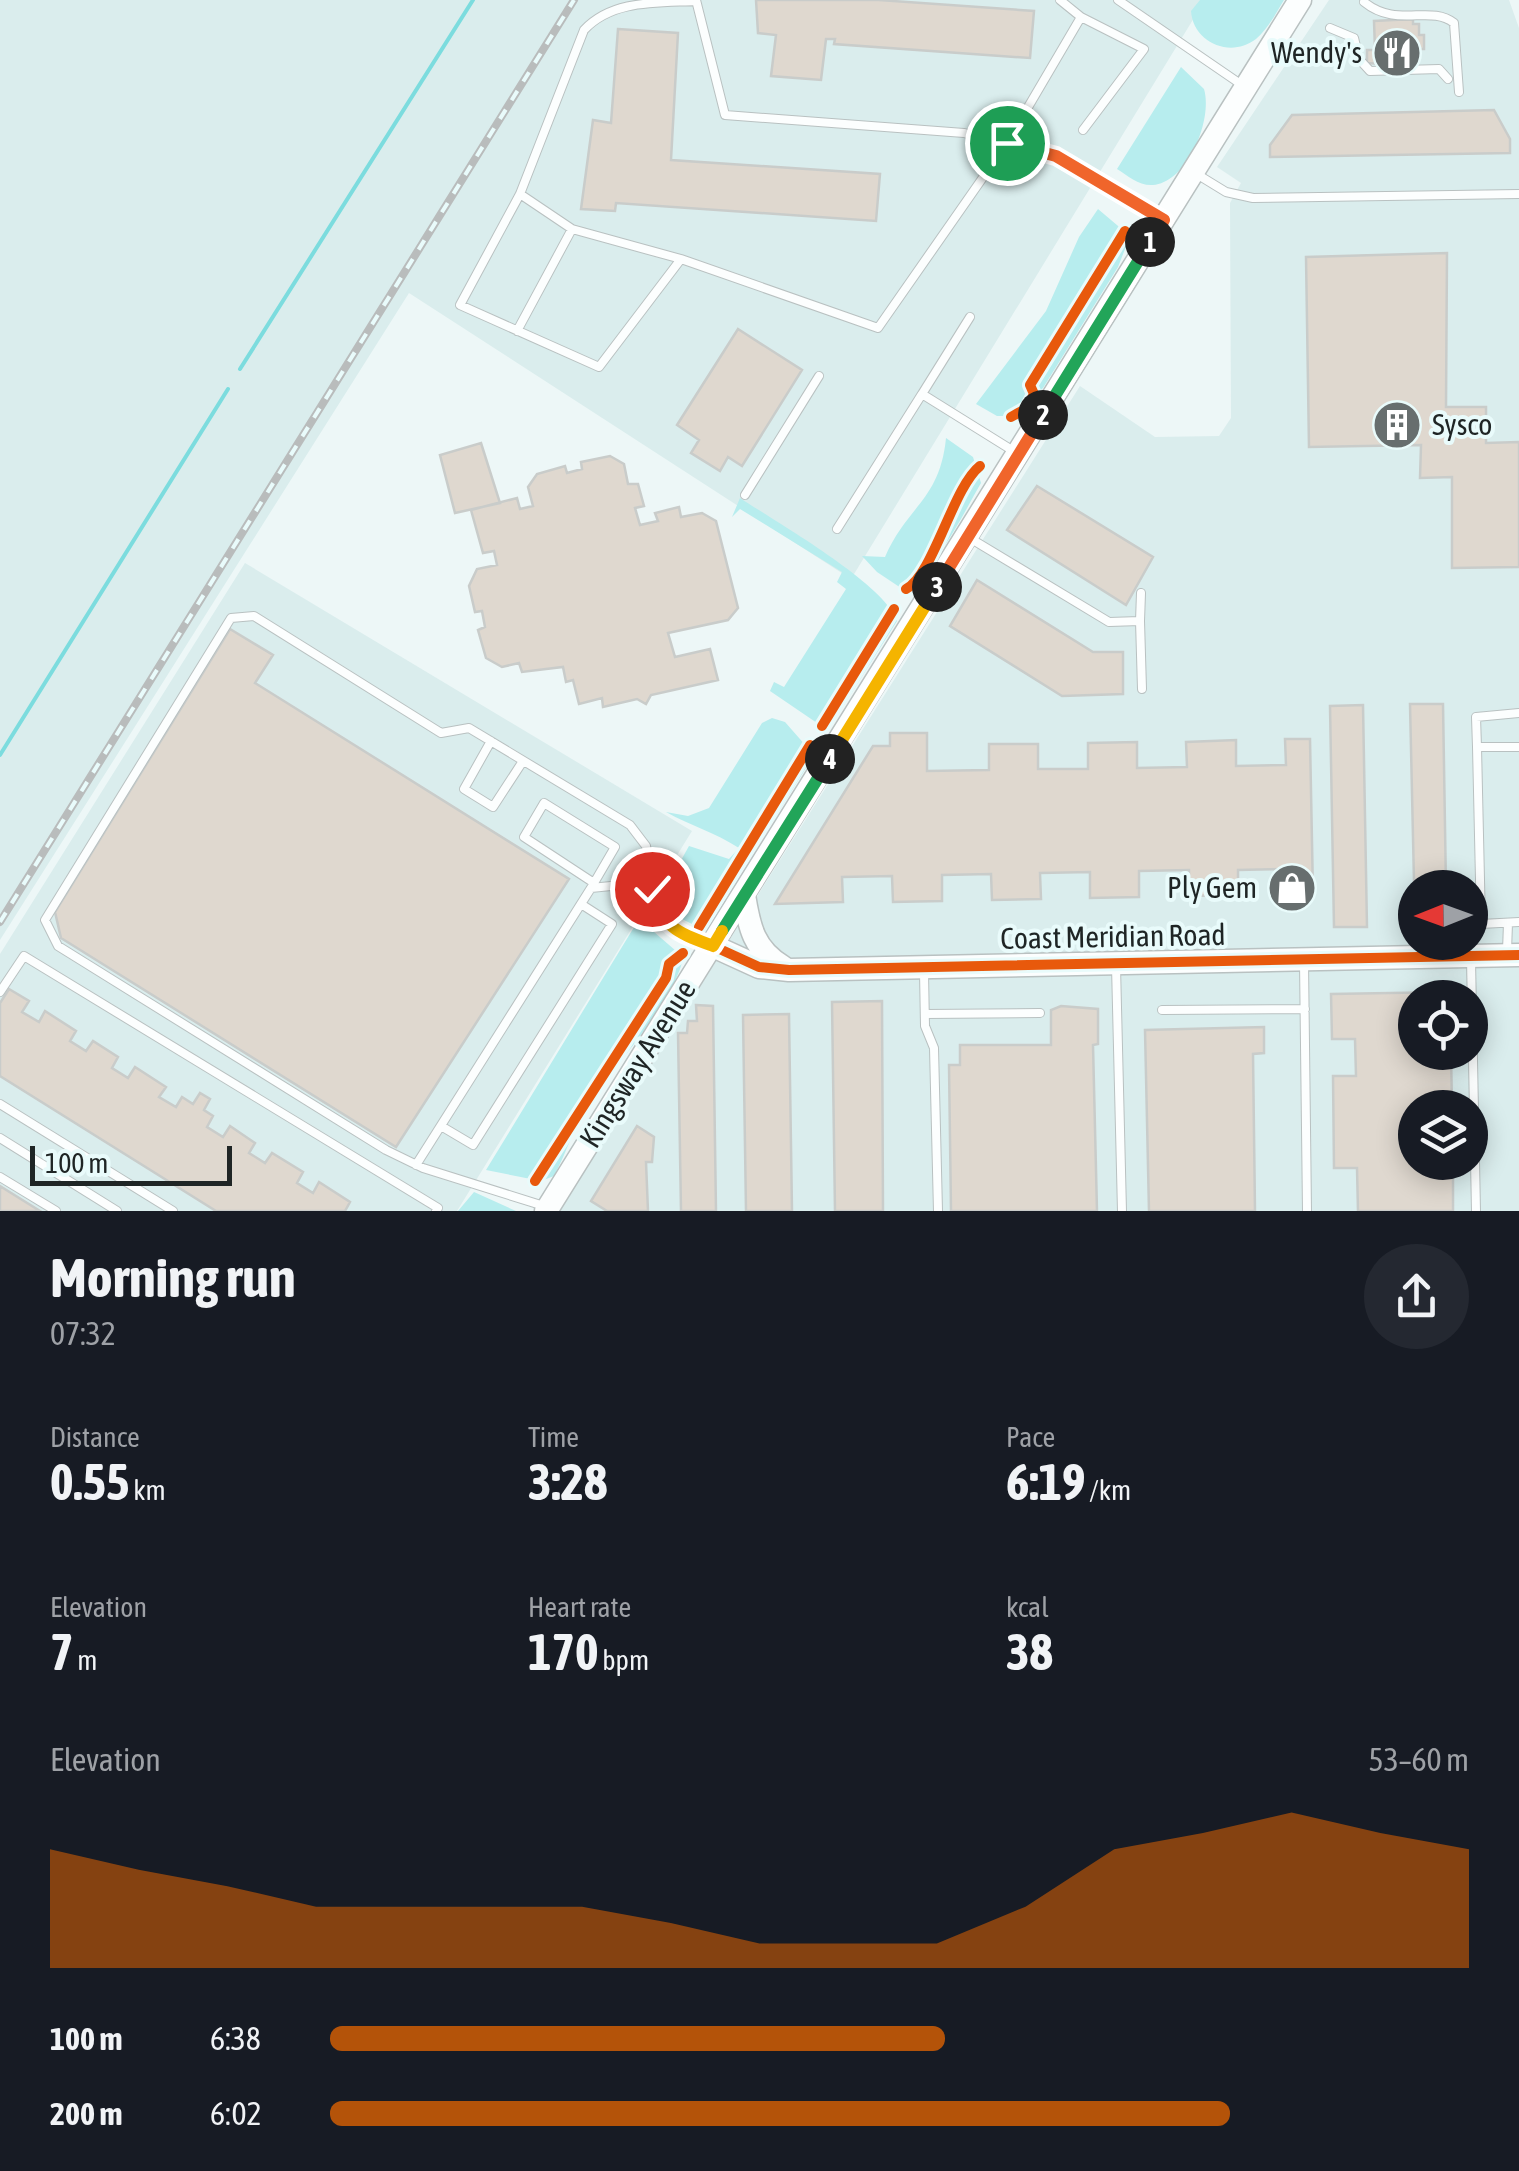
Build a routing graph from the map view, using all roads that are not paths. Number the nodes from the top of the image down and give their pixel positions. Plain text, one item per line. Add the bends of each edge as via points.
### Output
1 (1060, 0) edge
2 (1118, 0) edge
3 (1137, 0) edge
4 (1300, 0) edge
5 (696, 1) edge
6 (1364, 2) edge
7 (1131, 9) junction
8 (1081, 17) junction
9 (1330, 28) dead end
10 (1448, 79) dead end
11 (1246, 87) junction
12 (1458, 92) dead end
13 (1083, 130) dead end
14 (1007, 143) junction
15 (1194, 171) junction
16 (520, 194) junction
17 (1519, 194) edge
18 (1164, 220) junction
19 (572, 229) junction
20 (682, 260) junction
21 (970, 318) dead end
22 (517, 331) junction
23 (819, 376) dead end
24 (922, 394) junction
25 (1019, 454) junction
26 (745, 495) dead end
27 (838, 529) dead end
28 (968, 537) junction
29 (1140, 592) dead end
30 (1140, 621) junction
31 (1142, 690) dead end
32 (1519, 713) edge
33 (491, 742) junction
34 (1477, 747) junction
35 (1519, 748) edge
36 (524, 761) junction
37 (651, 882) junction
38 (593, 885) junction
39 (744, 896) junction
40 (581, 904) junction
41 (1519, 922) edge
42 (1508, 923) junction
43 (713, 946) junction
44 (1513, 955) edge
45 (1488, 956) edge
46 (1398, 957) edge
47 (1304, 958) junction
48 (1471, 960) edge
49 (1116, 962) junction
50 (924, 966) junction
51 (790, 970) junction
52 (0, 992) edge
53 (1305, 1009) junction
54 (1162, 1010) dead end
55 (1040, 1013) dead end
56 (925, 1014) junction
57 (0, 1104) edge
58 (440, 1126) junction
59 (0, 1138) edge
60 (416, 1165) junction
61 (0, 1178) edge
62 (549, 1210) edge
63 (56, 1211) edge
64 (117, 1211) edge
65 (173, 1211) edge
66 (436, 1211) edge
67 (938, 1211) edge
68 (1122, 1211) edge
69 (1307, 1211) edge
70 (1476, 1211) edge

1 - 8 lane
2 - 7 lane
3 - 7 lane
4 - 11 main road, Kingsway Avenue
5 - 14 lane via 725,115 964,132
5 - 16 lane via 618,4 597,14 584,30
6 - 12 lane via 1382,16 1440,16 1454,23
7 - 11 lane
8 - 13 lane via 1144,50
8 - 14 lane
9 - 10 lane via 1354,38 1370,71 1439,69
11 - 15 main road, Kingsway Avenue
14 - 18 lane via 1056,156
14 - 20 lane via 878,328
15 - 17 lane via 1226,192 1253,198
15 - 18 main road, Kingsway Avenue
16 - 19 lane
16 - 22 lane via 460,305
18 - 25 main road, Kingsway Avenue
19 - 20 lane
19 - 22 lane
20 - 22 lane via 599,368
21 - 24 lane
23 - 26 lane
24 - 25 lane
24 - 27 lane
25 - 28 main road, Kingsway Avenue
28 - 30 lane via 1108,622
28 - 39 main road, Kingsway Avenue
29 - 30 lane
30 - 31 lane
32 - 34 lane via 1476,716
33 - 36 lane
33 - 36 lane via 464,789 494,807
33 - 60 lane via 469,728 441,734 254,616 230,618 45,920 58,946
34 - 35 lane
34 - 42 lane via 1481,924
36 - 37 lane via 630,825 646,846
37 - 38 lane
37 - 43 lane via 660,918
38 - 38 lane via 615,847 544,803 524,837
38 - 40 lane
39 - 43 main road, Kingsway Avenue
39 - 51 main road via 759,948
40 - 58 lane
40 - 58 lane via 612,924 473,1145
41 - 42 lane
42 - 44 lane
43 - 51 main road, Coast Meridian Road via 759,967
43 - 62 main road, Kingsway Avenue
44 - 45 main road, Coast Meridian Road
46 - 47 main road, Coast Meridian Road
47 - 49 main road, Coast Meridian Road
47 - 53 lane
48 - 70 lane
49 - 50 main road, Coast Meridian Road
49 - 68 lane
50 - 51 main road, Coast Meridian Road
50 - 56 lane
52 - 66 lane via 24,956
53 - 54 lane
53 - 69 lane
55 - 56 lane
56 - 67 lane via 934,1048
57 - 65 lane
58 - 60 lane
59 - 64 lane
60 - 62 lane
61 - 63 lane

